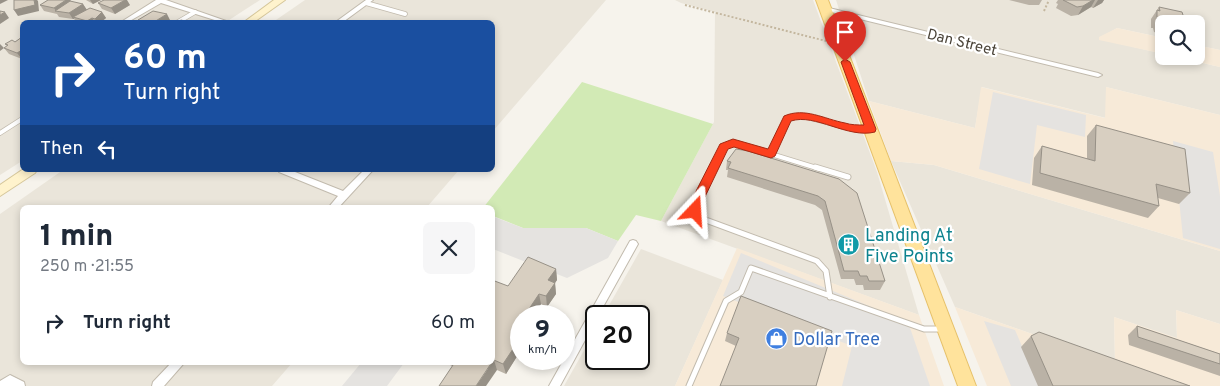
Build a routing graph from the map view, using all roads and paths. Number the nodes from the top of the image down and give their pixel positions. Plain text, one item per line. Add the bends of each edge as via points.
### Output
1 (161, 0) edge
2 (280, 0) edge
3 (1049, 0) edge
4 (368, 1) edge
5 (824, 4) edge
6 (686, 5) dead end
7 (1044, 11) dead end
8 (195, 12) junction
9 (405, 14) dead end
10 (127, 20) edge
11 (181, 20) edge
12 (220, 20) edge
13 (251, 20) edge
14 (343, 20) edge
15 (839, 44) junction
16 (1098, 75) dead end
17 (20, 120) edge
18 (871, 129) junction
19 (0, 133) edge
20 (771, 154) junction
21 (28, 172) edge
22 (287, 172) edge
23 (368, 172) edge
24 (848, 177) dead end
25 (0, 191) edge
26 (344, 195) junction
27 (335, 205) edge
28 (633, 244) dead end
29 (830, 297) junction
30 (946, 329) junction
31 (177, 365) edge
32 (2, 386) edge
33 (20, 386) edge
34 (157, 386) edge
35 (554, 386) edge
36 (689, 386) edge
37 (967, 386) edge

1 - 8 street
1 - 10 street
2 - 13 main road
3 - 7 path
4 - 9 lane
4 - 14 street
5 - 15 main road
5 - 16 street, Dan Street
6 - 15 path
8 - 11 lane
8 - 12 street
15 - 18 main road
17 - 19 lane
18 - 20 lane via 792,116 787,119
18 - 30 main road
20 - 24 lane
20 - 29 lane via 733,143 724,147 695,211 703,219 817,261 826,271
21 - 25 main road
22 - 26 street
23 - 26 street
26 - 27 street
28 - 35 street
29 - 30 lane via 924,329
29 - 36 lane via 751,268 741,292 726,301
30 - 37 main road
31 - 34 street
32 - 33 street via 10,380

